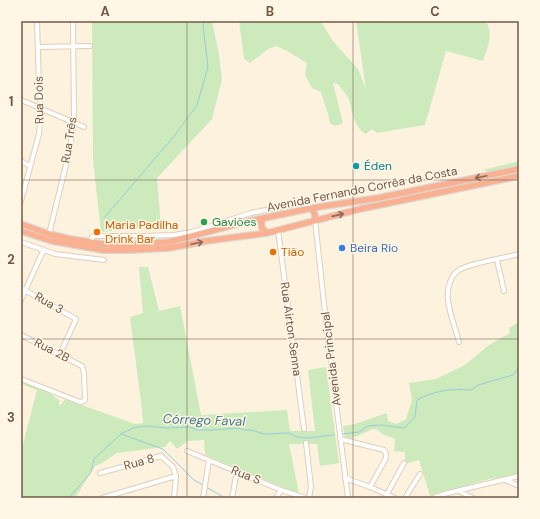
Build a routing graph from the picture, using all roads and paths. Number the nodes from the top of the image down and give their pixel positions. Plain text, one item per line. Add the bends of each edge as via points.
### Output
1 (37, 21) edge
2 (73, 21) edge
3 (90, 46) dead end
4 (38, 47) junction
5 (73, 47) junction
6 (21, 100) edge
7 (41, 110) junction
8 (74, 123) junction
9 (84, 127) dead end
10 (21, 161) edge
11 (30, 166) junction
12 (519, 169) edge
13 (519, 176) edge
14 (21, 200) edge
15 (312, 208) junction
16 (264, 218) junction
17 (315, 220) junction
18 (223, 222) junction
19 (21, 224) edge
20 (224, 228) junction
21 (278, 230) junction
22 (21, 231) edge
23 (267, 233) junction
24 (49, 234) junction
25 (21, 242) edge
26 (91, 242) junction
27 (43, 251) junction
28 (519, 254) edge
29 (104, 260) dead end
30 (497, 260) junction
31 (23, 289) edge
32 (504, 291) dead end
33 (21, 300) edge
34 (21, 335) edge
35 (459, 342) dead end
36 (60, 354) junction
37 (21, 379) edge
38 (304, 428) dead end
39 (340, 439) junction
40 (306, 443) dead end
41 (187, 451) dead end
42 (209, 460) junction
43 (404, 463) dead end
44 (236, 471) junction
45 (100, 473) dead end
46 (420, 474) dead end
47 (176, 476) junction
48 (519, 476) edge
49 (345, 478) junction
50 (505, 480) junction
51 (519, 486) edge
52 (370, 487) junction
53 (281, 490) junction
54 (458, 491) junction
55 (387, 494) junction
56 (102, 498) edge
57 (174, 498) edge
58 (203, 498) edge
59 (232, 498) edge
60 (276, 498) edge
61 (306, 498) edge
62 (309, 498) edge
63 (348, 498) edge
64 (396, 498) edge
65 (405, 498) edge
66 (433, 498) edge
67 (473, 498) edge

1 - 4 street, Rua Dois
2 - 5 street, Rua Três
3 - 5 street
4 - 5 street
4 - 7 street, Rua Dois
5 - 8 street, Rua Três
6 - 7 street
7 - 8 street
7 - 11 street, Rua Dois via 39,134
8 - 9 street
8 - 24 street, Rua Três
10 - 11 street
11 - 14 street, Rua Dois
12 -> 15 highway, Avenida Fernando Corrêa da Costa via 378,198
17 -> 13 highway, Avenida Fernando Corrêa da Costa
15 - 16 highway, Avenida Fernando Corrêa da Costa
15 - 17 highway
15 - 18 street via 300,203 251,213
16 - 20 highway, Avenida Fernando Corrêa da Costa
16 - 23 highway via 261,222 262,228
17 - 21 highway, Avenida Fernando Corrêa da Costa
17 - 39 street, Avenida Principal
18 - 20 street
18 - 26 street via 174,235 95,236
19 - 24 highway, Avenida Fernando Corrêa da Costa
20 - 26 highway, Avenida Fernando Corrêa da Costa via 168,242 124,245
21 - 23 highway, Avenida Fernando Corrêa da Costa
21 - 38 street, Rua Airton Senna
22 -> 23 highway, Avenida Fernando Corrêa da Costa via 52,241 103,250 170,248
24 - 26 highway, Avenida Fernando Corrêa da Costa
25 - 27 street
27 - 29 street
27 - 31 street
28 - 30 street
30 - 32 street
30 - 35 street via 470,265 452,277 448,306
31 - 33 street
31 - 36 street, Rua 3 via 76,319
34 - 36 street, Rua 2B
36 - 37 street, Rua 2B via 82,366 84,401 80,402
39 - 49 street, Avenida Principal
39 - 52 street via 384,450 386,458
40 - 62 street via 311,487
41 - 42 street, Rua S
42 - 44 street, Rua S
42 - 58 street
43 - 55 street
44 - 53 street, Rua S
44 - 59 street
45 - 47 street, Rua 8 via 161,456 173,467
46 - 65 street
47 - 56 street
47 - 57 street
48 - 50 street
49 - 52 street
49 - 63 street, Avenida Principal
50 - 51 street
50 - 54 street
52 - 55 street
53 - 60 street
53 - 61 street, Rua S
54 - 66 street
54 - 67 street
55 - 64 street

